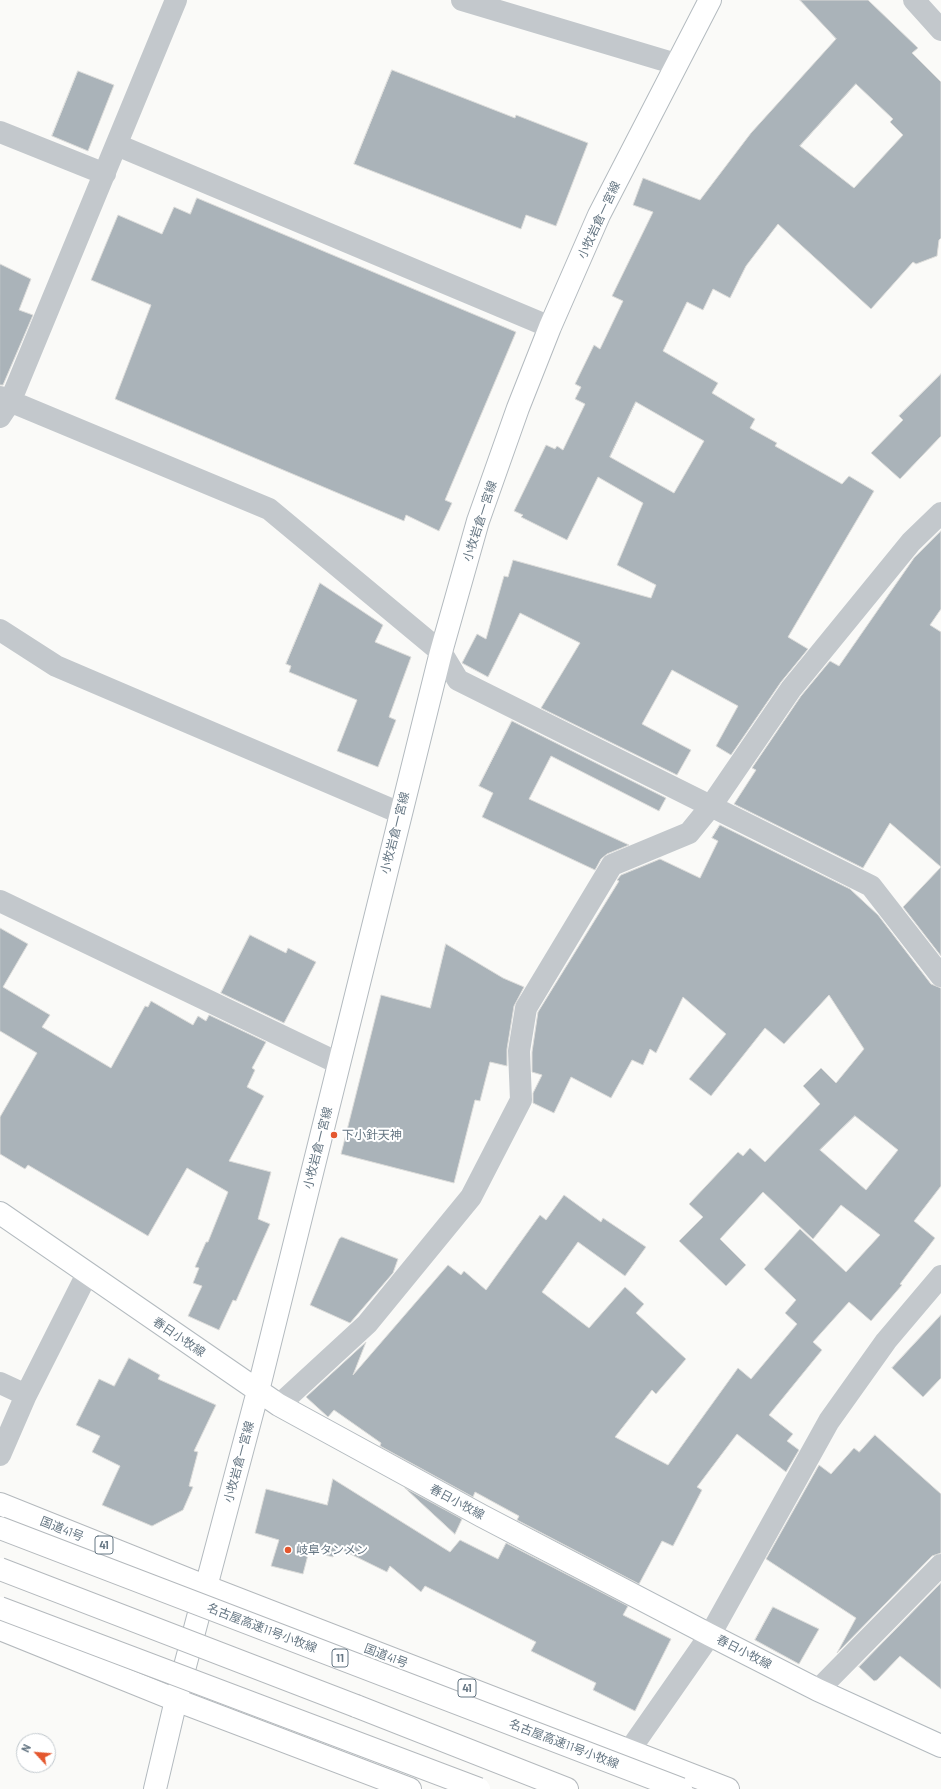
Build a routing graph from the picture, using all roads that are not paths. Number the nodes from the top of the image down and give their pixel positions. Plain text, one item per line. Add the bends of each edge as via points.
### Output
1 (176, 0) edge
2 (462, 0) edge
3 (710, 0) edge
4 (914, 0) edge
5 (941, 30) edge
6 (676, 64) junction
7 (0, 132) edge
8 (117, 145) junction
9 (105, 174) junction
10 (550, 327) junction
11 (3, 405) edge
12 (941, 513) edge
13 (0, 630) edge
14 (441, 652) junction
15 (711, 806) junction
16 (400, 813) junction
17 (0, 901) edge
18 (941, 976) edge
19 (338, 1064) junction
20 (0, 1213) edge
21 (87, 1274) junction
22 (941, 1276) edge
23 (0, 1383) edge
24 (258, 1391) junction
25 (26, 1395) junction
26 (279, 1405) junction
27 (0, 1455) edge
28 (0, 1504) edge
29 (0, 1528) edge
30 (941, 1565) edge
31 (0, 1569) edge
32 (207, 1587) junction
33 (0, 1608) edge
34 (0, 1629) edge
35 (710, 1635) junction
36 (818, 1690) junction
37 (176, 1700) junction
38 (941, 1746) edge
39 (629, 1751) junction
40 (155, 1789) edge
41 (410, 1789) edge
42 (479, 1789) edge
43 (567, 1789) edge
44 (681, 1789) edge
45 (728, 1789) edge

1 - 8 street
2 - 6 street
3 - 6 main road, 小牧岩倉一宮線
4 - 5 street
6 - 10 main road, 小牧岩倉一宮線 via 599,215
7 - 9 street
8 - 9 street
8 - 10 street
9 - 11 street
10 - 14 main road, 小牧岩倉一宮線 via 478,521
11 - 14 street via 269,509
12 - 15 street via 911,542 791,689
13 - 16 street via 56,666
14 - 15 street via 458,680
14 - 16 main road, 小牧岩倉一宮線
15 - 18 street via 871,886
15 - 26 street via 689,833 612,865 526,1008 519,1051 521,1100 471,1197 367,1324
16 - 19 main road, 小牧岩倉一宮線
17 - 19 street
19 - 24 main road, 小牧岩倉一宮線
20 - 21 main road, 春日小牧線
21 - 24 main road, 春日小牧線
21 - 25 street
22 - 35 street via 886,1341 829,1421
23 - 25 street
24 - 26 main road, 春日小牧線
24 - 32 main road, 小牧岩倉一宮線
25 - 27 street
26 - 35 main road, 春日小牧線 via 482,1516
28 - 32 main road, 国道41号 / 41
29 - 44 main road, 名古屋高速11号小牧線 / 11, bridge
30 - 36 street
31 - 43 main road, bridge
32 - 37 main road, 小牧岩倉一宮線
32 - 39 main road, 国道41号 / 41
33 - 42 main road, bridge
34 - 37 main road
35 - 36 main road, 春日小牧線
35 - 39 street
36 - 38 main road, 春日小牧線
37 - 40 main road, 小牧岩倉一宮線
37 - 41 main road
39 - 45 main road, 国道41号 / 41

